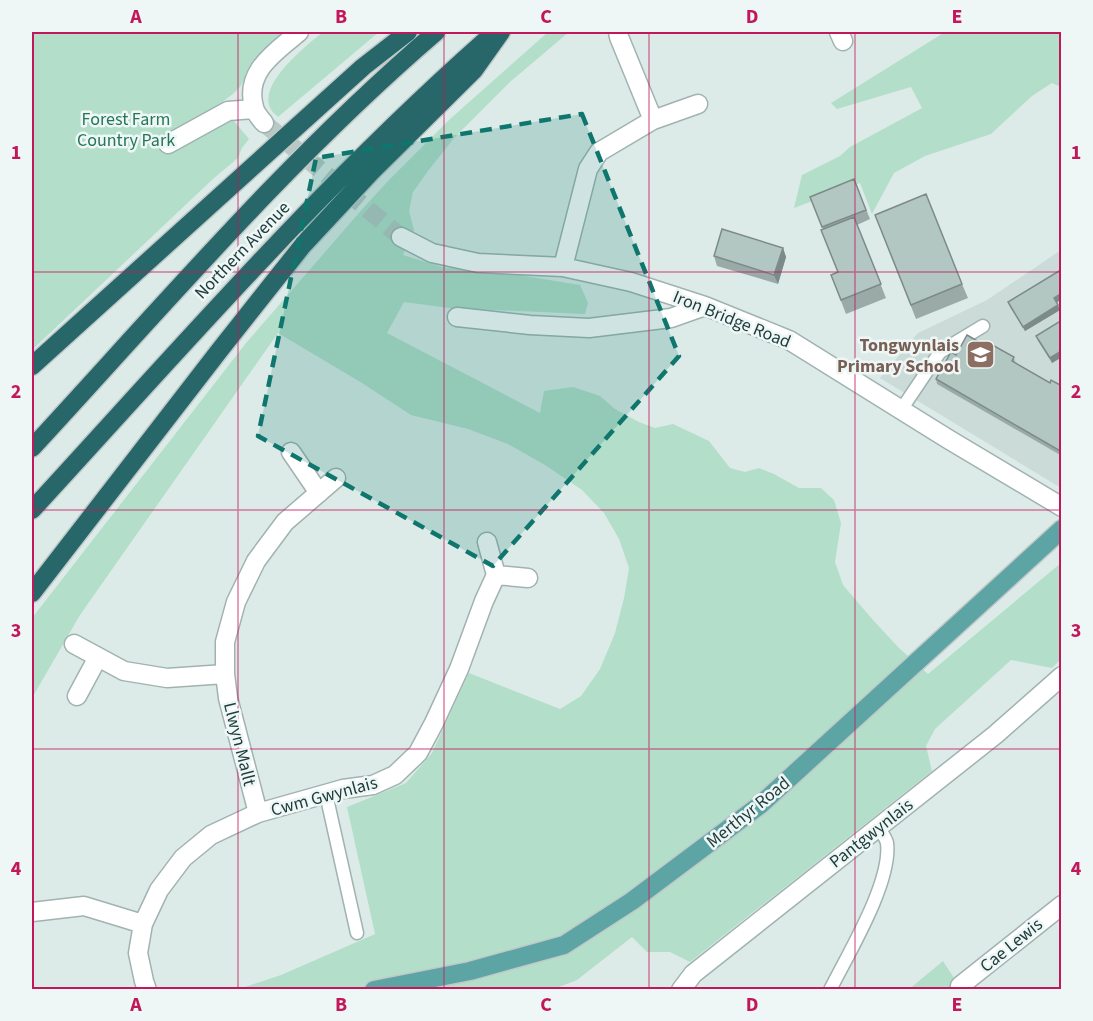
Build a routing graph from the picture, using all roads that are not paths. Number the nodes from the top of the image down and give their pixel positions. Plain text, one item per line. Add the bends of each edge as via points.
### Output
1 (299, 32) edge
2 (408, 32) edge
3 (436, 32) edge
4 (495, 32) edge
5 (501, 32) edge
6 (618, 32) edge
7 (698, 105) dead end
8 (653, 120) junction
9 (168, 144) dead end
10 (401, 237) tunnel mouth
11 (563, 267) junction
12 (705, 306) junction
13 (457, 317) dead end
14 (983, 326) dead end
15 (32, 366) edge
16 (902, 410) junction
17 (32, 448) edge
18 (291, 452) dead end
19 (336, 478) dead end
20 (319, 493) junction
21 (1062, 507) edge
22 (32, 510) edge
23 (1062, 529) edge
24 (487, 542) dead end
25 (496, 575) junction
26 (528, 578) dead end
27 (32, 593) edge
28 (74, 644) dead end
29 (98, 657) junction
30 (225, 674) junction
31 (1062, 676) edge
32 (77, 696) dead end
33 (326, 794) junction
34 (258, 813) junction
35 (878, 827) junction
36 (1062, 905) edge
37 (32, 912) edge
38 (143, 924) junction
39 (357, 933) dead end
40 (960, 986) dead end
41 (147, 990) edge
42 (374, 990) edge
43 (681, 990) edge
44 (830, 990) edge

1 - 9 street via 256,74 251,91 259,116 228,111
2 - 15 highway via 363,67
3 - 17 highway, Northern Avenue via 291,169
4 - 22 highway, Northern Avenue via 302,218
5 - 27 highway via 474,70 303,245
6 - 8 street
7 - 8 street
8 - 11 street via 599,152 588,169
10 - 11 street, Iron Bridge Road via 432,253 478,263
11 - 12 street, Iron Bridge Road via 632,282
12 - 13 street via 671,318 589,328
12 - 16 street, Iron Bridge Road via 789,340
14 - 16 lane via 940,352
16 - 21 street, Iron Bridge Road
18 - 20 street
19 - 20 street, Llwyn Mallt
20 - 30 street, Llwyn Mallt via 285,522 256,561 236,602 225,642
23 - 42 main road, Merthyr Road via 760,805 632,901 564,945 470,971
24 - 25 street
25 - 26 street
25 - 33 street, Cwm Gwynlais via 459,669 418,753 395,775 373,785
28 - 29 street
29 - 30 street via 124,671 167,678
29 - 32 street
30 - 34 street, Llwyn Mallt
31 - 35 street, Pantgwynlais via 995,735
33 - 34 street, Cwm Gwynlais
33 - 39 lane
34 - 38 street, Cwm Gwynlais via 211,835 183,858 159,890
35 - 43 street, Pantgwynlais via 693,974
35 - 44 lane via 887,841 886,865 870,910
36 - 40 street, Cae Lewis
37 - 38 street via 84,906
38 - 41 street, Cwm Gwynlais via 138,953

